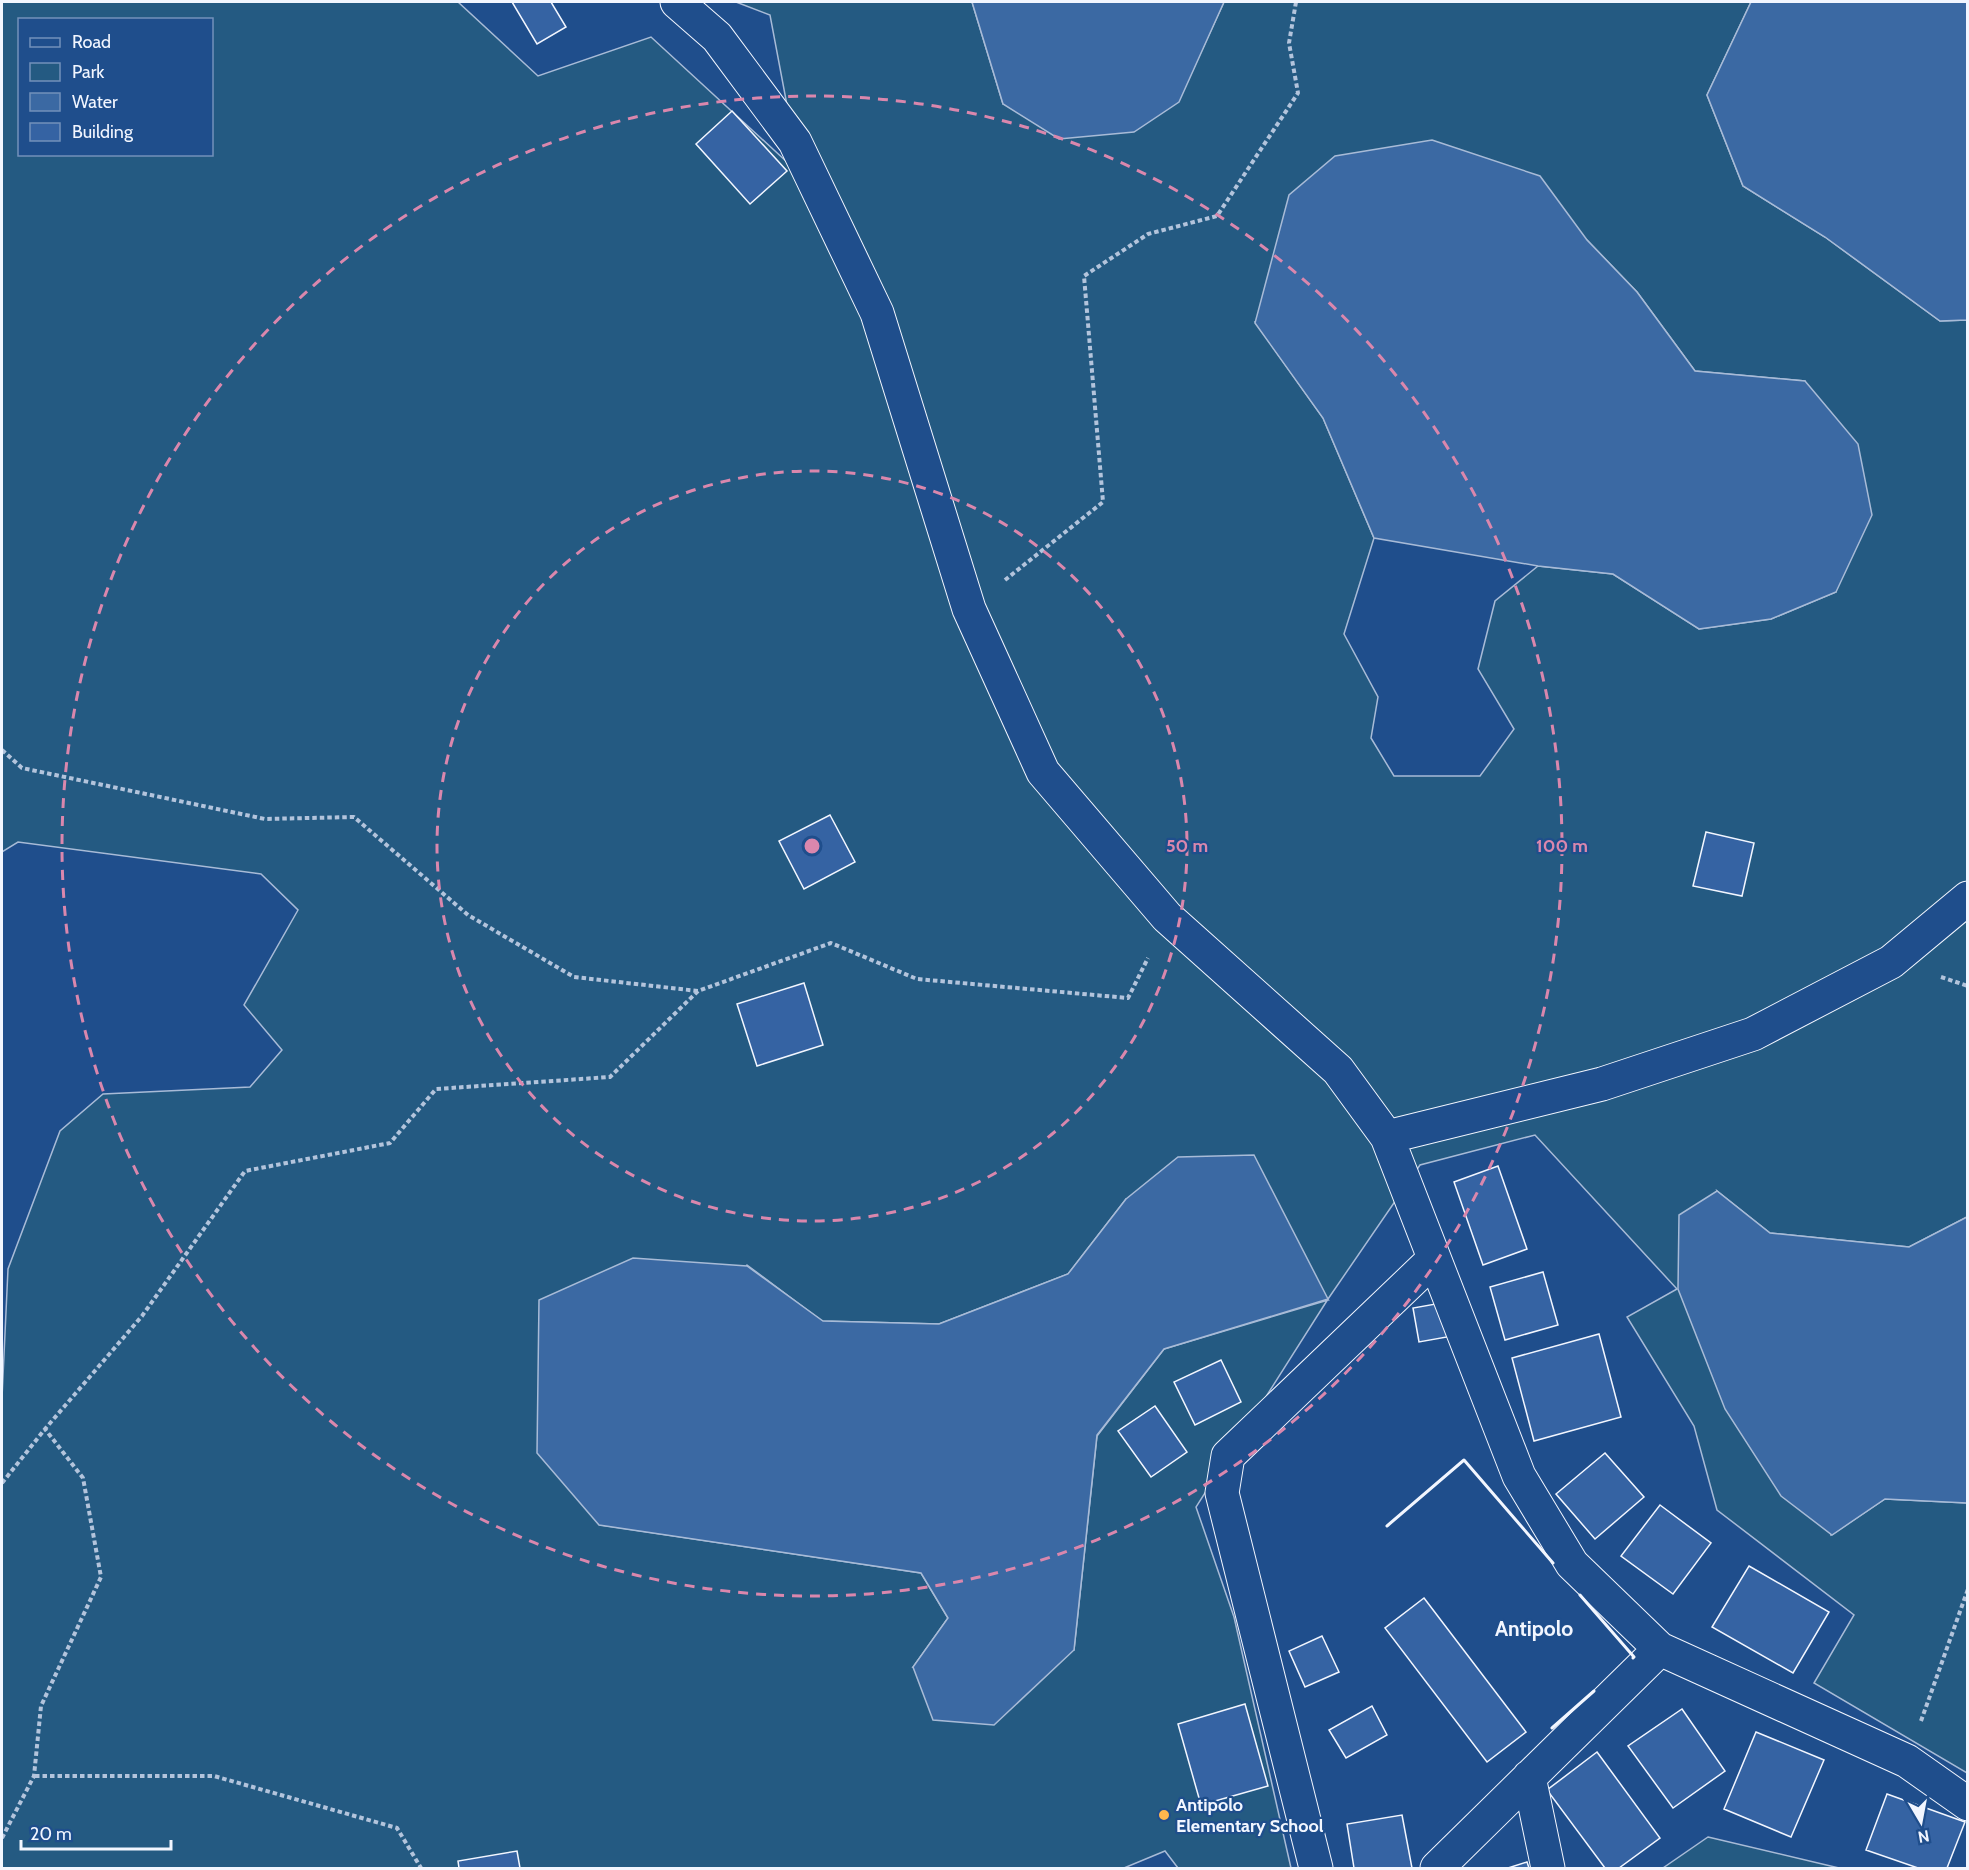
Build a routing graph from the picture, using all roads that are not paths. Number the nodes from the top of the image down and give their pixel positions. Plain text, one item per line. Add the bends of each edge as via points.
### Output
1 (676, 2) edge
2 (1968, 898) edge
3 (1387, 1137) junction
4 (1434, 1259) junction
5 (1660, 1649) junction
6 (1529, 1777) junction
7 (1968, 1804) edge
8 (1316, 1869) edge
9 (1437, 1869) edge
10 (1548, 1869) edge

1 - 3 street via 717,37 795,142 877,313 969,609 1043,772 1167,917 1338,1070
2 - 3 street via 1891,962 1753,1034 1602,1083
3 - 4 street
4 - 5 street via 1519,1476 1572,1564
4 - 8 street via 1228,1456 1222,1494
5 - 6 street
5 - 7 street via 1907,1761
6 - 9 street
6 - 10 street

